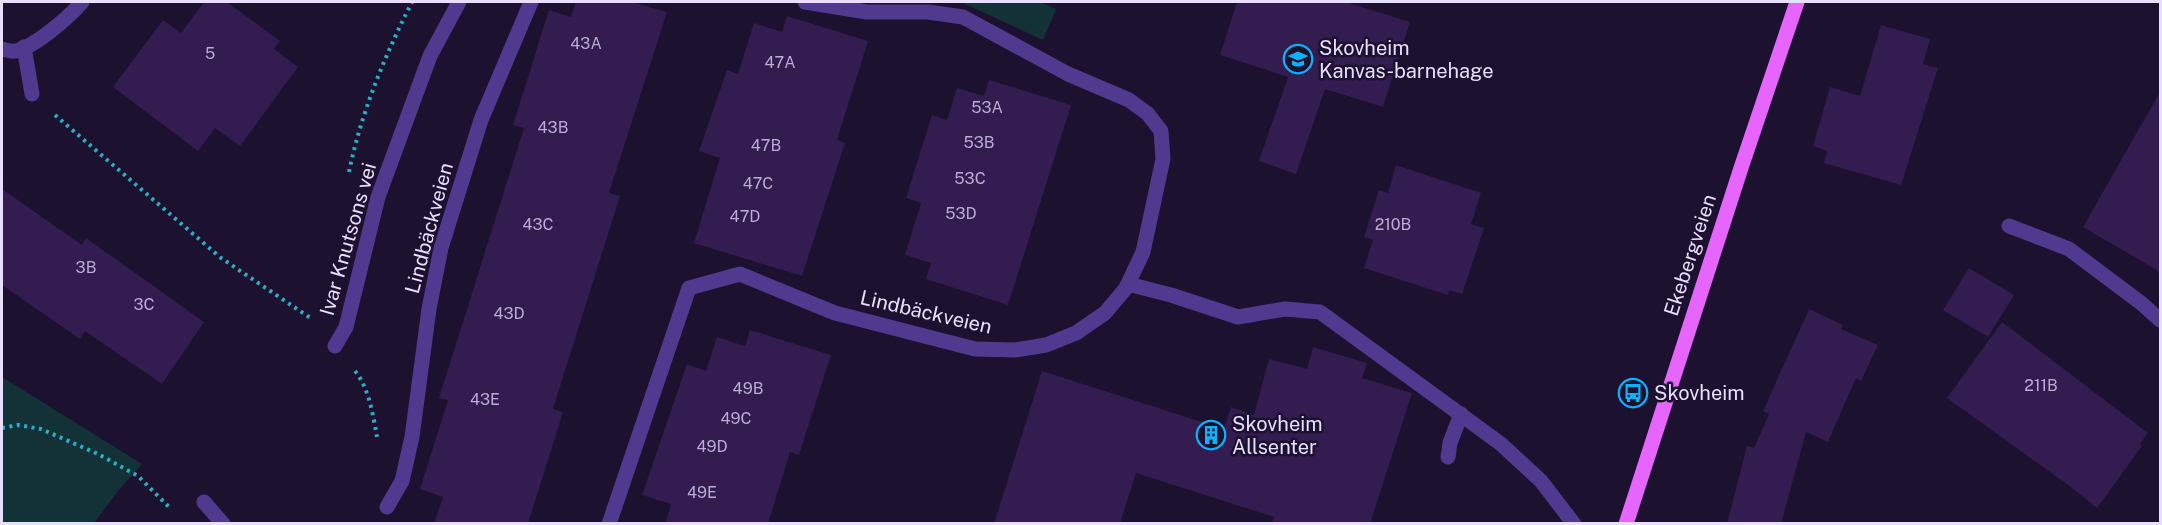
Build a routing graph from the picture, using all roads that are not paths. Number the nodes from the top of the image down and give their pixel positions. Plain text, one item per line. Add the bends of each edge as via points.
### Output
1 (82, 2) edge
2 (459, 2) edge
3 (531, 2) edge
4 (806, 2) edge
5 (1797, 2) edge
6 (24, 47) junction
7 (2, 49) edge
8 (32, 94) road end
9 (2009, 226) dead end
10 (1128, 284) junction
11 (2160, 320) edge
12 (335, 345) road end
13 (1461, 414) junction
14 (1448, 457) dead end
15 (204, 502) dead end
16 (387, 507) dead end
17 (223, 524) edge
18 (609, 524) edge
19 (1574, 524) edge
20 (1626, 524) edge

1 - 6 street via 50,32
2 - 12 street, Ivar Knutsons vei via 430,56 378,197 346,327
3 - 16 street, Lindbäckveien via 481,120 441,248 412,437 402,481
4 - 10 street, Lindbäckveien via 867,12 928,12 963,17 1068,74 1129,99 1149,114 1161,131 1163,159 1143,252
5 - 20 main road, Ekebergveien
6 - 7 street via 14,52
6 - 8 street
9 - 11 street via 2069,249
10 - 13 street via 1238,317 1285,309 1320,312
10 - 18 street, Lindbäckveien via 1105,313 1076,333 1046,345 1015,350 975,349 836,313 740,274 689,288
13 - 14 street
13 - 19 street via 1541,481
15 - 17 street

